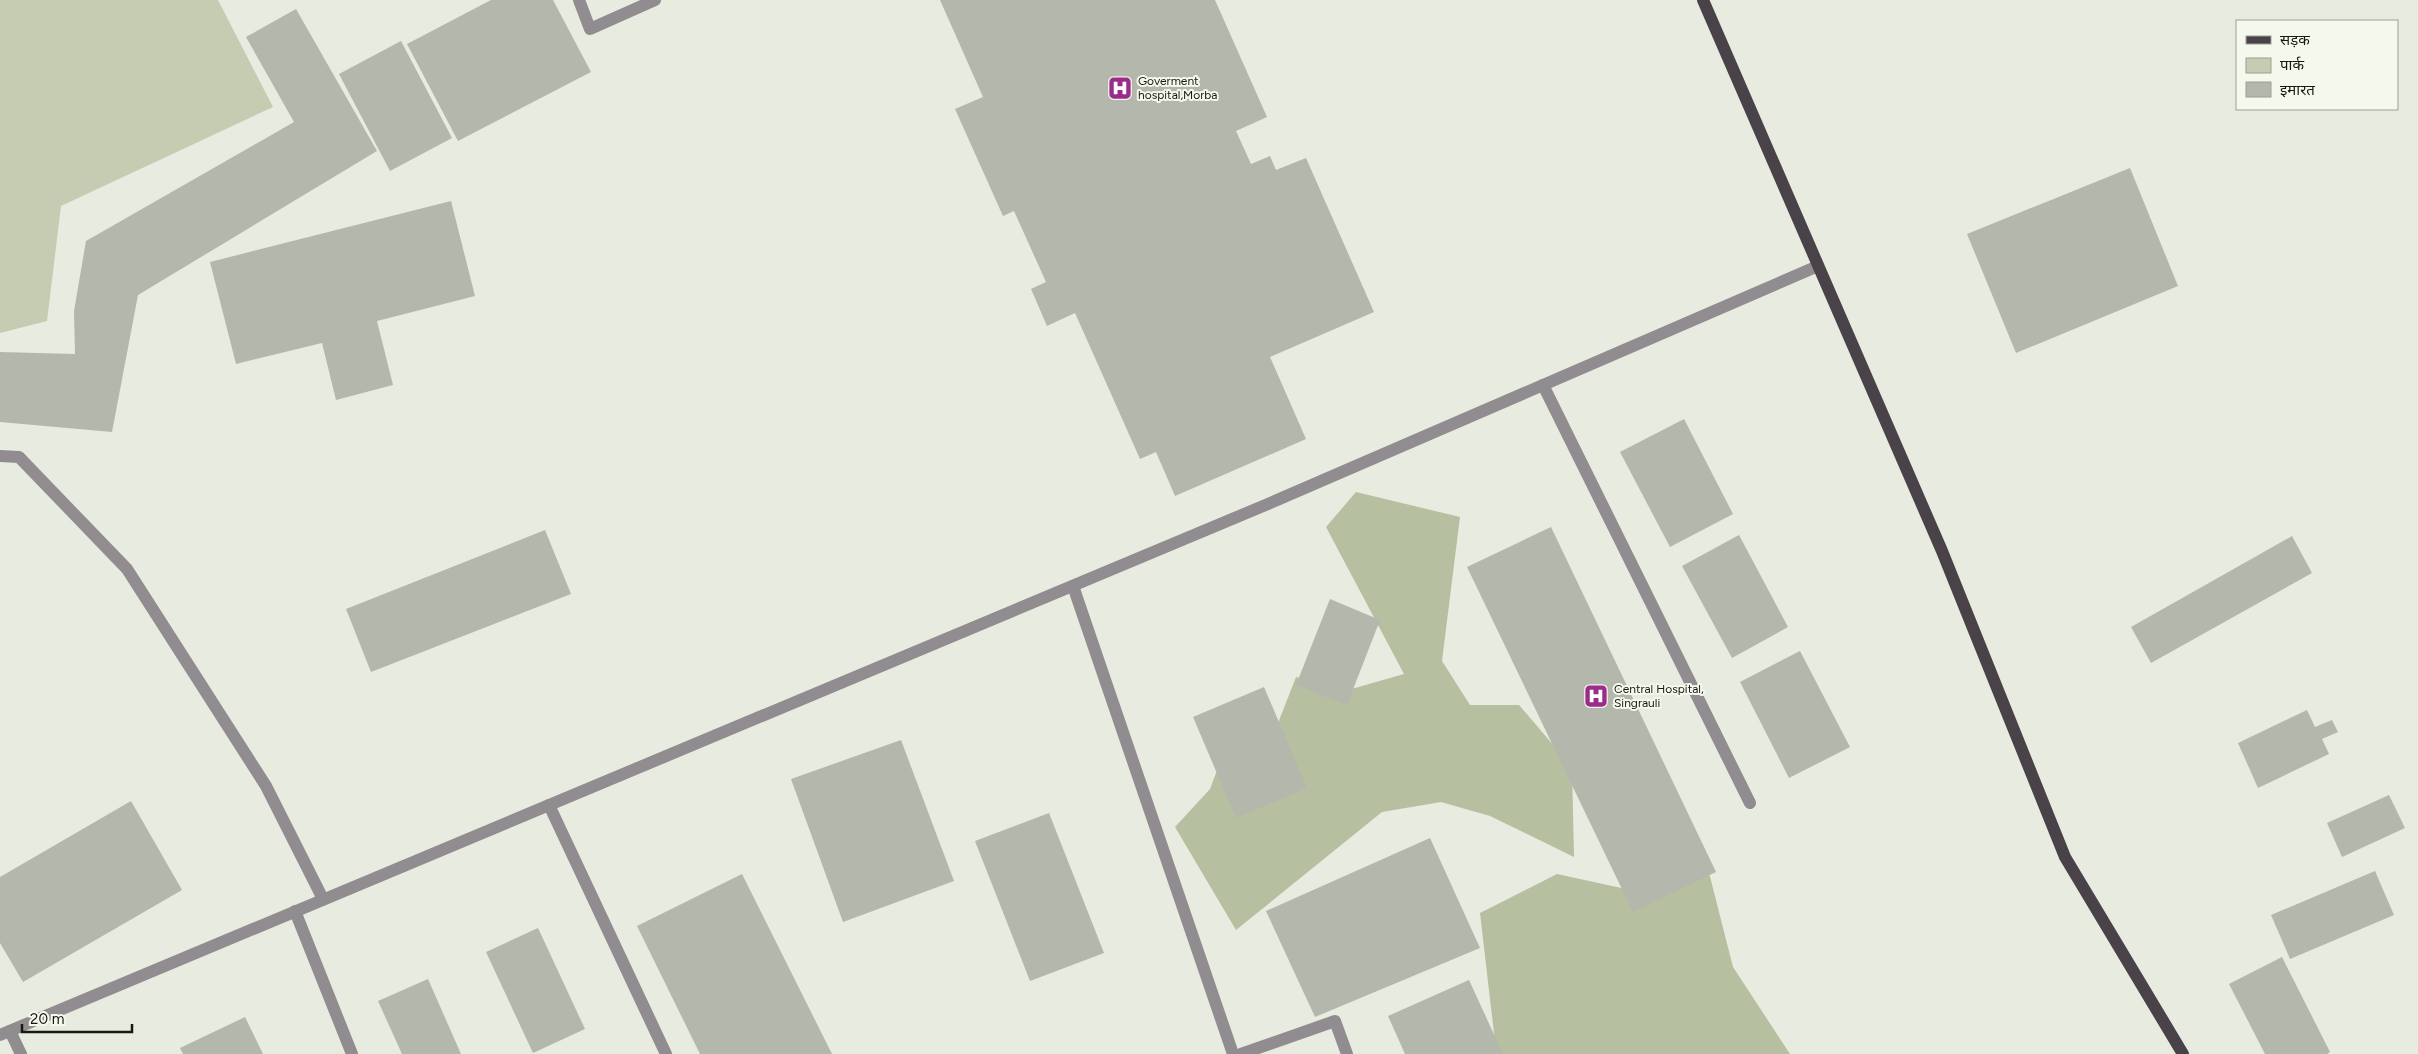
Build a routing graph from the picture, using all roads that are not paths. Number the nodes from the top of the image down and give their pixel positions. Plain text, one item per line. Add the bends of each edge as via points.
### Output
1 (579, 0) edge
2 (655, 0) edge
3 (1703, 0) edge
4 (1818, 266) junction
5 (1544, 385) junction
6 (0, 456) edge
7 (1073, 586) junction
8 (1750, 803) dead end
9 (549, 805) junction
10 (323, 899) junction
11 (295, 911) junction
12 (5, 1033) edge
13 (21, 1054) edge
14 (352, 1054) edge
15 (666, 1054) edge
16 (1233, 1054) edge
17 (1241, 1054) edge
18 (1346, 1054) edge
19 (2183, 1054) edge

1 - 2 street via 590,29
3 - 4 main road
4 - 5 street
4 - 19 main road via 1942,551 2065,858
5 - 7 street
5 - 8 street
6 - 10 street via 19,458 127,569 266,786
7 - 9 street
7 - 16 street
9 - 10 street
9 - 15 street
10 - 11 street
11 - 12 street
11 - 14 street
12 - 13 street
17 - 18 street via 1335,1022

